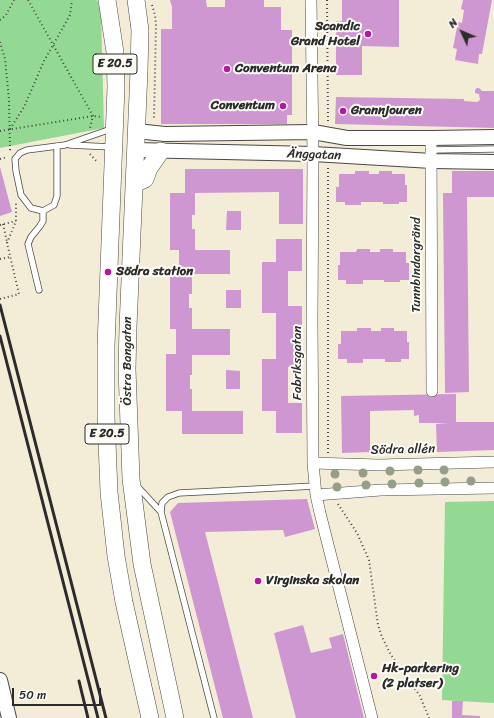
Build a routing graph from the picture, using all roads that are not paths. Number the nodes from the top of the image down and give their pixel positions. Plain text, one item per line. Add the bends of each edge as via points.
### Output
1 (107, 0) edge
2 (136, 0) edge
3 (311, 0) edge
4 (110, 122) junction
5 (136, 131) junction
6 (313, 132) junction
7 (494, 137) edge
8 (65, 145) junction
9 (57, 146) junction
10 (113, 147) junction
11 (494, 149) edge
12 (135, 150) junction
13 (432, 150) junction
14 (161, 151) junction
15 (313, 154) junction
16 (494, 162) edge
17 (134, 184) junction
18 (43, 211) junction
19 (39, 290) dead end
20 (432, 391) dead end
21 (494, 462) edge
22 (313, 463) junction
23 (131, 479) junction
24 (494, 488) edge
25 (316, 490) junction
26 (161, 512) junction
27 (0, 680) edge
28 (9, 718) edge
29 (150, 718) edge
30 (175, 718) edge
31 (214, 718) edge
32 (372, 718) edge

1 - 4 main road, Östra Bangatan / E 20.5 via 115,52 116,87
2 - 5 main road, Östra Bangatan / E 20.5 via 140,30
3 - 6 street, Fabriksgatan
4 - 5 main road
4 - 8 lane via 87,138
4 - 10 main road, Östra Bangatan / E 20.5
5 - 6 street, Änggatan via 165,134
5 - 12 main road, Östra Bangatan / E 20.5
6 - 13 street, Änggatan
6 - 15 street, Fabriksgatan
7 - 13 street, Änggatan
8 - 9 lane
8 - 10 lane
9 - 18 lane via 57,196 54,205
9 - 18 lane via 27,150 20,153 16,159 21,195 31,208
10 - 12 main road
10 - 29 main road, Östra Bangatan / E 20.5 via 106,346 109,492 124,602
11 - 13 lane
12 - 14 street, Änggatan
12 - 17 main road, Östra Bangatan / E 20.5
13 - 15 street, Änggatan
13 - 16 street, Änggatan
13 - 20 street, Tunnbindargränd
14 - 15 street, Änggatan
14 - 17 main road via 145,179
15 - 22 street, Fabriksgatan
17 - 23 main road, Östra Bangatan / E 20.5 via 128,334
18 - 19 lane via 43,221 28,244
21 - 22 street, Södra allén via 380,465
22 - 25 street, Fabriksgatan
23 - 26 lane
23 - 30 main road, Östra Bangatan / E 20.5 via 142,564
24 - 25 street
25 - 26 lane via 179,494 168,497 162,503
25 - 32 street, Fabriksgatan
26 - 31 lane
27 - 28 street

